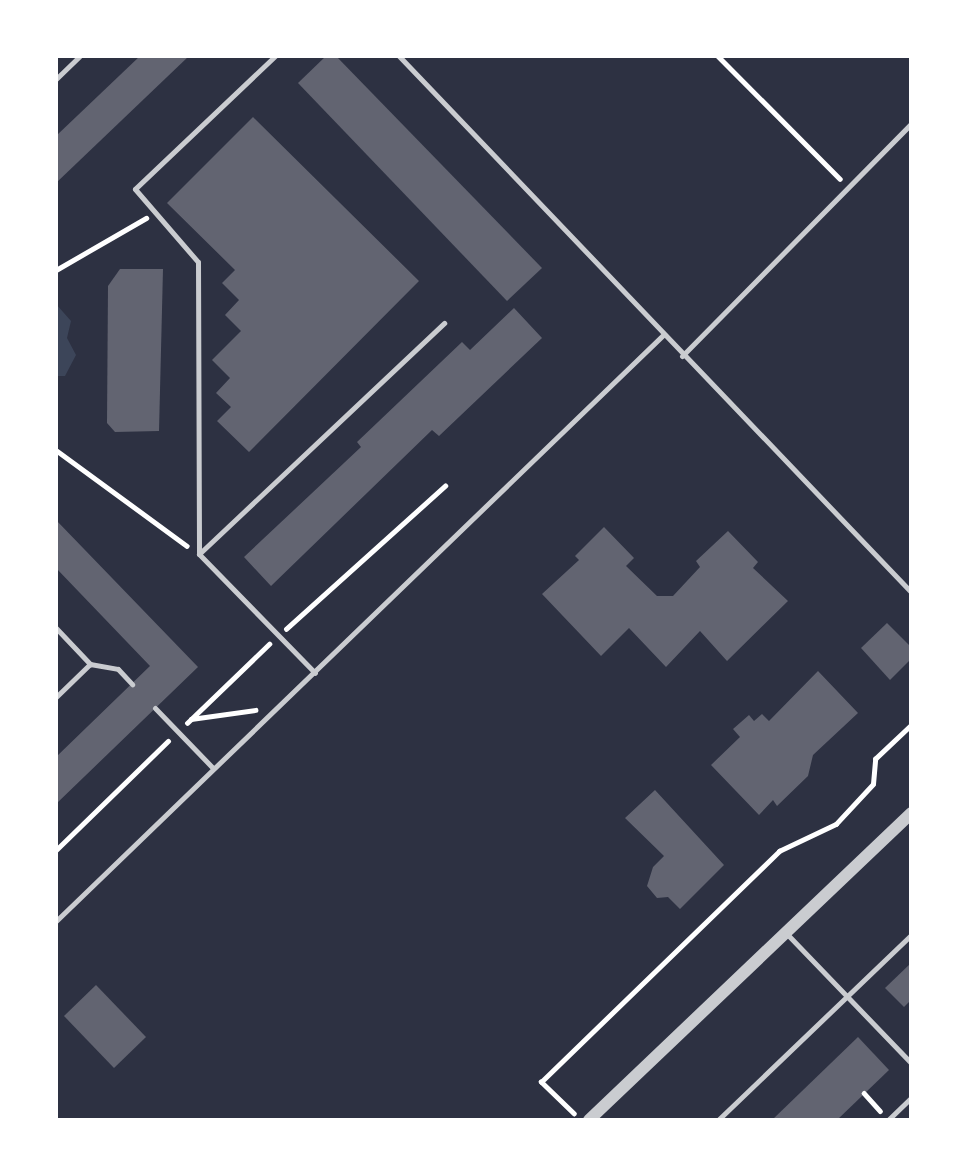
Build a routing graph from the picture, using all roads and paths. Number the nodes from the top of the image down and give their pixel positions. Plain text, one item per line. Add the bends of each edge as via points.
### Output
1 (80, 56) edge
2 (275, 56) edge
3 (399, 56) edge
4 (718, 56) edge
5 (56, 79) edge
6 (911, 124) edge
7 (849, 187) junction
8 (156, 213) junction
9 (56, 270) edge
10 (444, 323) dead end
11 (664, 334) junction
12 (682, 356) junction
13 (56, 450) edge
14 (445, 486) dead end
15 (199, 554) junction
16 (911, 592) edge
17 (56, 628) edge
18 (278, 636) junction
19 (90, 664) junction
20 (315, 673) junction
21 (132, 684) dead end
22 (56, 697) edge
23 (277, 707) junction
24 (155, 708) dead end
25 (190, 719) junction
26 (911, 725) edge
27 (178, 732) junction
28 (213, 768) junction
29 (911, 813) edge
30 (56, 850) edge
31 (56, 921) edge
32 (786, 933) junction
33 (911, 935) edge
34 (847, 996) junction
35 (911, 1063) edge
36 (864, 1093) dead end
37 (911, 1098) edge
38 (580, 1120) edge
39 (589, 1120) edge
40 (718, 1120) edge
41 (888, 1120) edge

1 - 5 lane
2 - 8 lane via 135,189
3 - 11 lane
4 - 7 path
6 - 7 lane
7 - 12 lane
8 - 9 path
8 - 15 lane via 198,262
10 - 15 lane
11 - 12 lane
11 - 20 lane
12 - 16 lane
13 - 15 path
14 - 18 path
15 - 18 lane
17 - 19 lane
18 - 20 lane
18 - 25 path
19 - 21 lane via 118,669
19 - 22 lane
20 - 23 lane
23 - 25 path
23 - 28 lane
24 - 27 lane
25 - 27 path
26 - 38 path via 874,759 873,784 836,824 779,851 541,1082
27 - 28 lane
27 - 30 path
28 - 31 lane
29 - 32 street
32 - 34 lane
32 - 39 street
33 - 34 lane
34 - 35 lane
34 - 40 lane
36 - 41 path
37 - 41 lane

